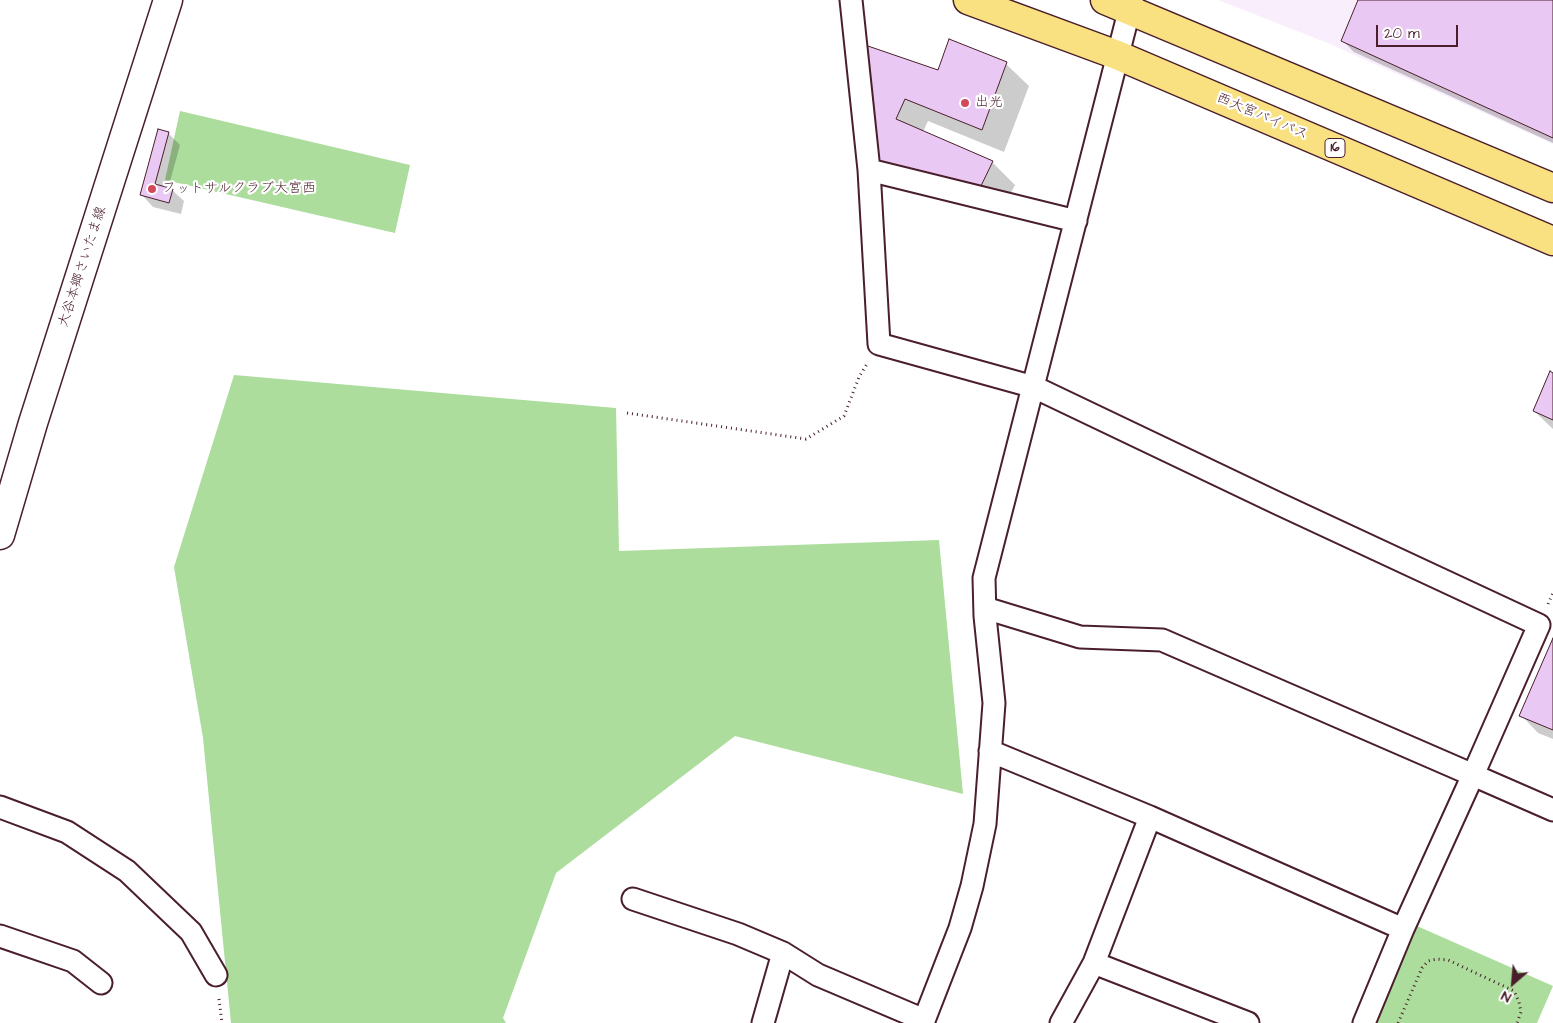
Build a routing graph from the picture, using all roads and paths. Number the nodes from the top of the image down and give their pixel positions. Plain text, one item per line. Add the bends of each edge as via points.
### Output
1 (168, 0) edge
2 (851, 0) edge
3 (968, 0) edge
4 (1122, 3) edge
5 (1118, 55) junction
6 (869, 170) junction
7 (1553, 188) edge
8 (1076, 222) junction
9 (1553, 242) edge
10 (879, 344) junction
11 (1034, 387) junction
12 (627, 414) dead end
13 (0, 535) edge
14 (985, 608) junction
15 (990, 751) junction
16 (1473, 775) junction
17 (0, 807) edge
18 (1553, 810) edge
19 (1150, 817) junction
20 (633, 900) dead end
21 (1403, 929) junction
22 (0, 936) edge
23 (782, 953) junction
24 (1094, 963) junction
25 (216, 975) dead end
26 (101, 983) dead end
27 (924, 1021) edge
28 (763, 1023) edge
29 (1061, 1023) edge
30 (1248, 1023) edge
31 (1364, 1023) edge
32 (1398, 1023) edge
33 (1517, 1023) edge

1 - 13 main road, 大谷本郷さいたま線
2 - 6 street
3 - 5 highway, 西大宮バイパス / 16
4 - 5 street
4 - 7 highway
5 - 8 street
5 - 9 highway, 西大宮バイパス / 16
6 - 8 street
6 - 10 street
8 - 11 street
10 - 11 street
10 - 12 path via 859,377 844,416 806,439
11 - 14 street via 984,578
11 - 16 street via 1539,625
14 - 15 street via 994,703
14 - 16 street via 1080,638 1162,640
15 - 19 street
15 - 27 street via 985,824 972,886 960,928
16 - 18 street
16 - 21 street
17 - 25 street via 67,832 127,871 191,932
19 - 21 street
19 - 24 street
20 - 23 street via 738,934
21 - 31 street
22 - 26 street via 73,961
23 - 27 street via 818,975
23 - 28 street
24 - 29 street
24 - 30 street
32 - 33 path via 1422,968 1428,961 1437,959 1448,960 1514,991 1521,1012

